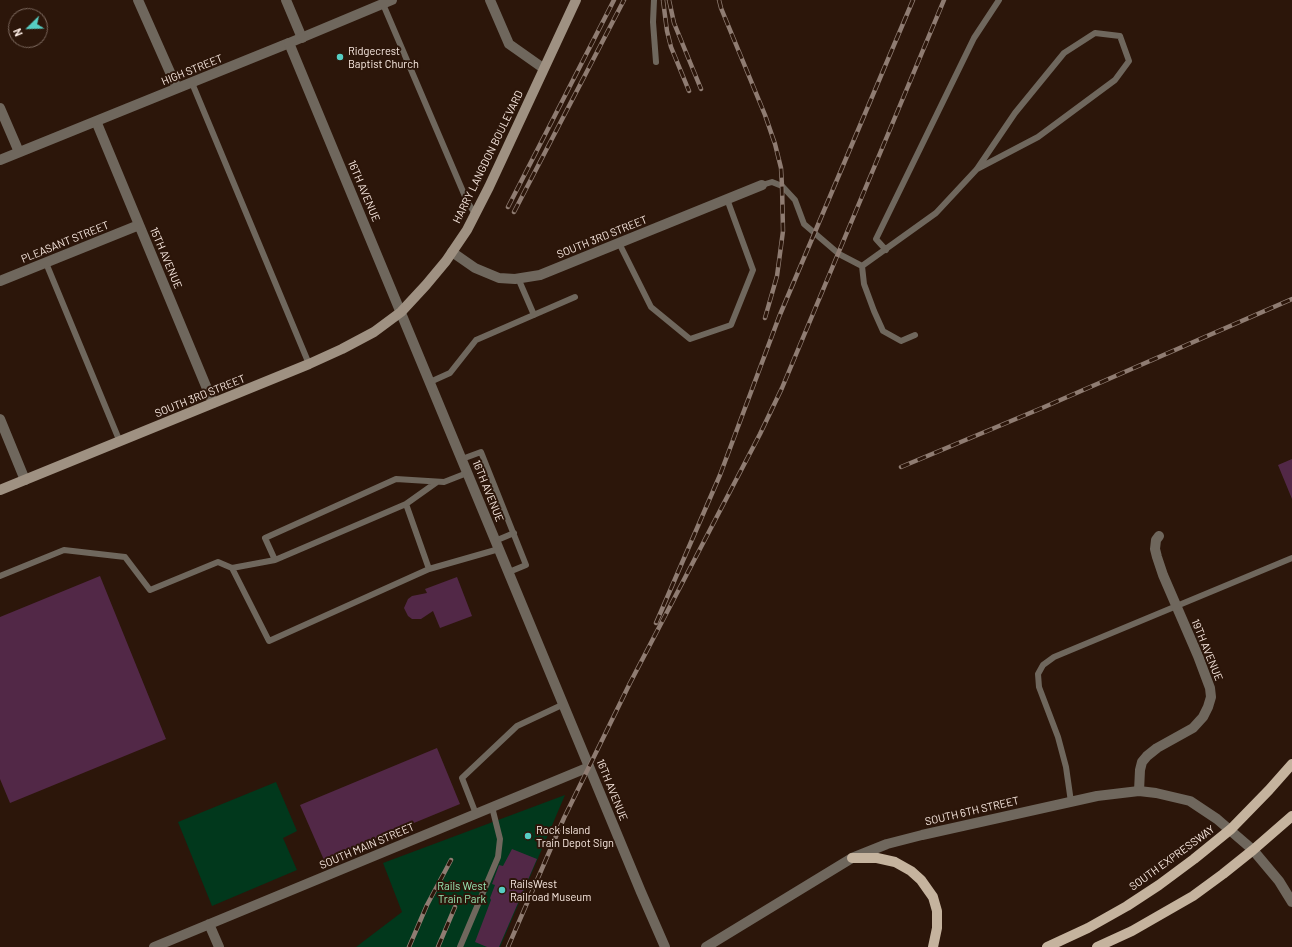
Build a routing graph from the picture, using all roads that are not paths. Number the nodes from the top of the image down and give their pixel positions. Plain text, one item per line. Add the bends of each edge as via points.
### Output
1 (138, 0) edge
2 (286, 0) edge
3 (490, 0) edge
4 (576, 0) edge
5 (654, 0) edge
6 (999, 0) edge
7 (388, 2) edge
8 (302, 38) junction
9 (289, 43) junction
10 (656, 62) dead end
11 (543, 68) junction
12 (192, 83) junction
13 (177, 88) junction
14 (0, 108) edge
15 (96, 121) junction
16 (20, 152) junction
17 (0, 160) edge
18 (977, 169) junction
19 (762, 185) joint
20 (727, 199) junction
21 (475, 214) junction
22 (139, 225) junction
23 (619, 243) junction
24 (886, 250) junction
25 (452, 252) junction
26 (46, 263) junction
27 (862, 266) junction
28 (518, 278) junction
29 (0, 282) edge
30 (575, 297) dead end
31 (401, 312) junction
32 (534, 315) junction
33 (915, 335) dead end
34 (309, 364) junction
35 (430, 382) junction
36 (214, 403) junction
37 (0, 419) edge
38 (120, 442) junction
39 (462, 459) junction
40 (467, 473) junction
41 (25, 480) junction
42 (437, 482) junction
43 (0, 490) edge
44 (406, 504) junction
45 (514, 533) junction
46 (1159, 536) dead end
47 (497, 545) junction
48 (1292, 558) edge
49 (275, 560) junction
50 (232, 568) junction
51 (429, 569) junction
52 (508, 572) junction
53 (0, 576) edge
54 (1177, 607) junction
55 (564, 704) junction
56 (1292, 764) edge
57 (589, 767) junction
58 (1139, 792) junction
59 (1070, 802) junction
60 (492, 807) junction
61 (476, 814) junction
62 (1292, 816) edge
63 (1230, 829) junction
64 (1253, 850) junction
65 (852, 858) junction
66 (1292, 902) edge
67 (209, 924) junction
68 (154, 947) edge
69 (219, 947) edge
70 (460, 947) edge
71 (665, 947) edge
72 (706, 947) edge
73 (933, 947) edge
74 (1047, 947) edge
75 (1097, 947) edge

1 - 13 street
2 - 8 street
3 - 11 street via 508,44
4 - 11 main road, HARRY LANGDON BOULEVARD
5 - 10 lane
6 - 24 lane via 974,38 876,239
7 - 8 street, HIGH STREET
7 - 21 lane via 467,201
8 - 9 street, HIGH STREET
9 - 12 street, HIGH STREET
9 - 31 street, 16TH AVENUE
11 - 21 main road, HARRY LANGDON BOULEVARD
12 - 13 street, HIGH STREET
12 - 34 lane
13 - 15 street, HIGH STREET
14 - 16 street
15 - 16 street, HIGH STREET
15 - 22 street, 15TH AVENUE
16 - 17 street, HIGH STREET
18 - 18 lane via 1015,114 1064,53 1095,33 1120,36 1129,61 1115,80 1038,138
18 - 24 lane via 936,213
19 - 20 street, SOUTH 3RD STREET
19 - 27 lane via 772,182 782,186 795,200 804,224 839,254
20 - 23 street, SOUTH 3RD STREET
20 - 23 lane via 753,270 731,325 690,339 651,307
21 - 25 main road, HARRY LANGDON BOULEVARD
22 - 26 street, PLEASANT STREET
22 - 36 street, 15TH AVENUE
23 - 28 street, SOUTH 3RD STREET via 540,275
24 - 27 lane
25 - 28 street, SOUTH 3RD STREET via 487,274 499,278
25 - 31 main road, HARRY LANGDON BOULEVARD
26 - 29 street, PLEASANT STREET
26 - 38 lane
27 - 33 lane via 864,284 883,331 900,341
28 - 32 lane
30 - 32 lane
31 - 34 main road, SOUTH 3RD STREET via 374,332
31 - 35 street, 16TH AVENUE
32 - 35 lane via 476,340 450,373
34 - 36 main road, SOUTH 3RD STREET
35 - 39 street, 16TH AVENUE
36 - 38 main road, SOUTH 3RD STREET
37 - 41 street
38 - 41 main road, SOUTH 3RD STREET
39 - 40 street, 16TH AVENUE
39 - 45 lane via 481,452
40 - 42 lane via 444,482
40 - 47 street, 16TH AVENUE
41 - 43 main road, SOUTH 3RD STREET
42 - 44 lane
42 - 49 lane via 396,479 265,538
44 - 49 lane
44 - 51 lane
45 - 47 lane
45 - 52 lane via 526,565
46 - 54 street, 19TH AVENUE via 1156,540 1156,557
47 - 51 lane
47 - 52 street, 16TH AVENUE
48 - 54 lane
49 - 50 lane
50 - 51 lane via 270,641
50 - 53 lane via 218,562 150,590 124,557 64,550
52 - 55 street, 16TH AVENUE
54 - 58 street, 19TH AVENUE via 1208,681 1211,697 1203,717 1193,728 1157,748 1142,762
54 - 59 lane via 1054,658 1043,665 1038,674 1038,687 1058,737 1066,768
55 - 57 street, 16TH AVENUE
55 - 61 lane via 517,726 462,778
56 - 63 main road, SOUTH EXPRESSWAY via 1270,790
57 - 60 street, SOUTH MAIN STREET
57 - 71 street, 16TH AVENUE
58 - 59 street, SOUTH 6TH STREET via 1097,796
58 - 63 street, SOUTH 6TH STREET via 1190,801
59 - 65 street, SOUTH 6TH STREET via 886,844
60 - 61 street, SOUTH MAIN STREET
60 - 70 lane via 500,840 498,857
61 - 67 street, SOUTH MAIN STREET
62 - 64 main road
63 - 64 street, SOUTH 6TH STREET
63 - 74 main road, SOUTH EXPRESSWAY via 1194,859 1127,906
64 - 66 street via 1279,881
64 - 75 main road via 1193,896 1132,931
65 - 72 street, SOUTH 6TH STREET
65 - 73 main road via 877,858 895,862 922,880 937,910
67 - 68 street, SOUTH MAIN STREET
67 - 69 street

